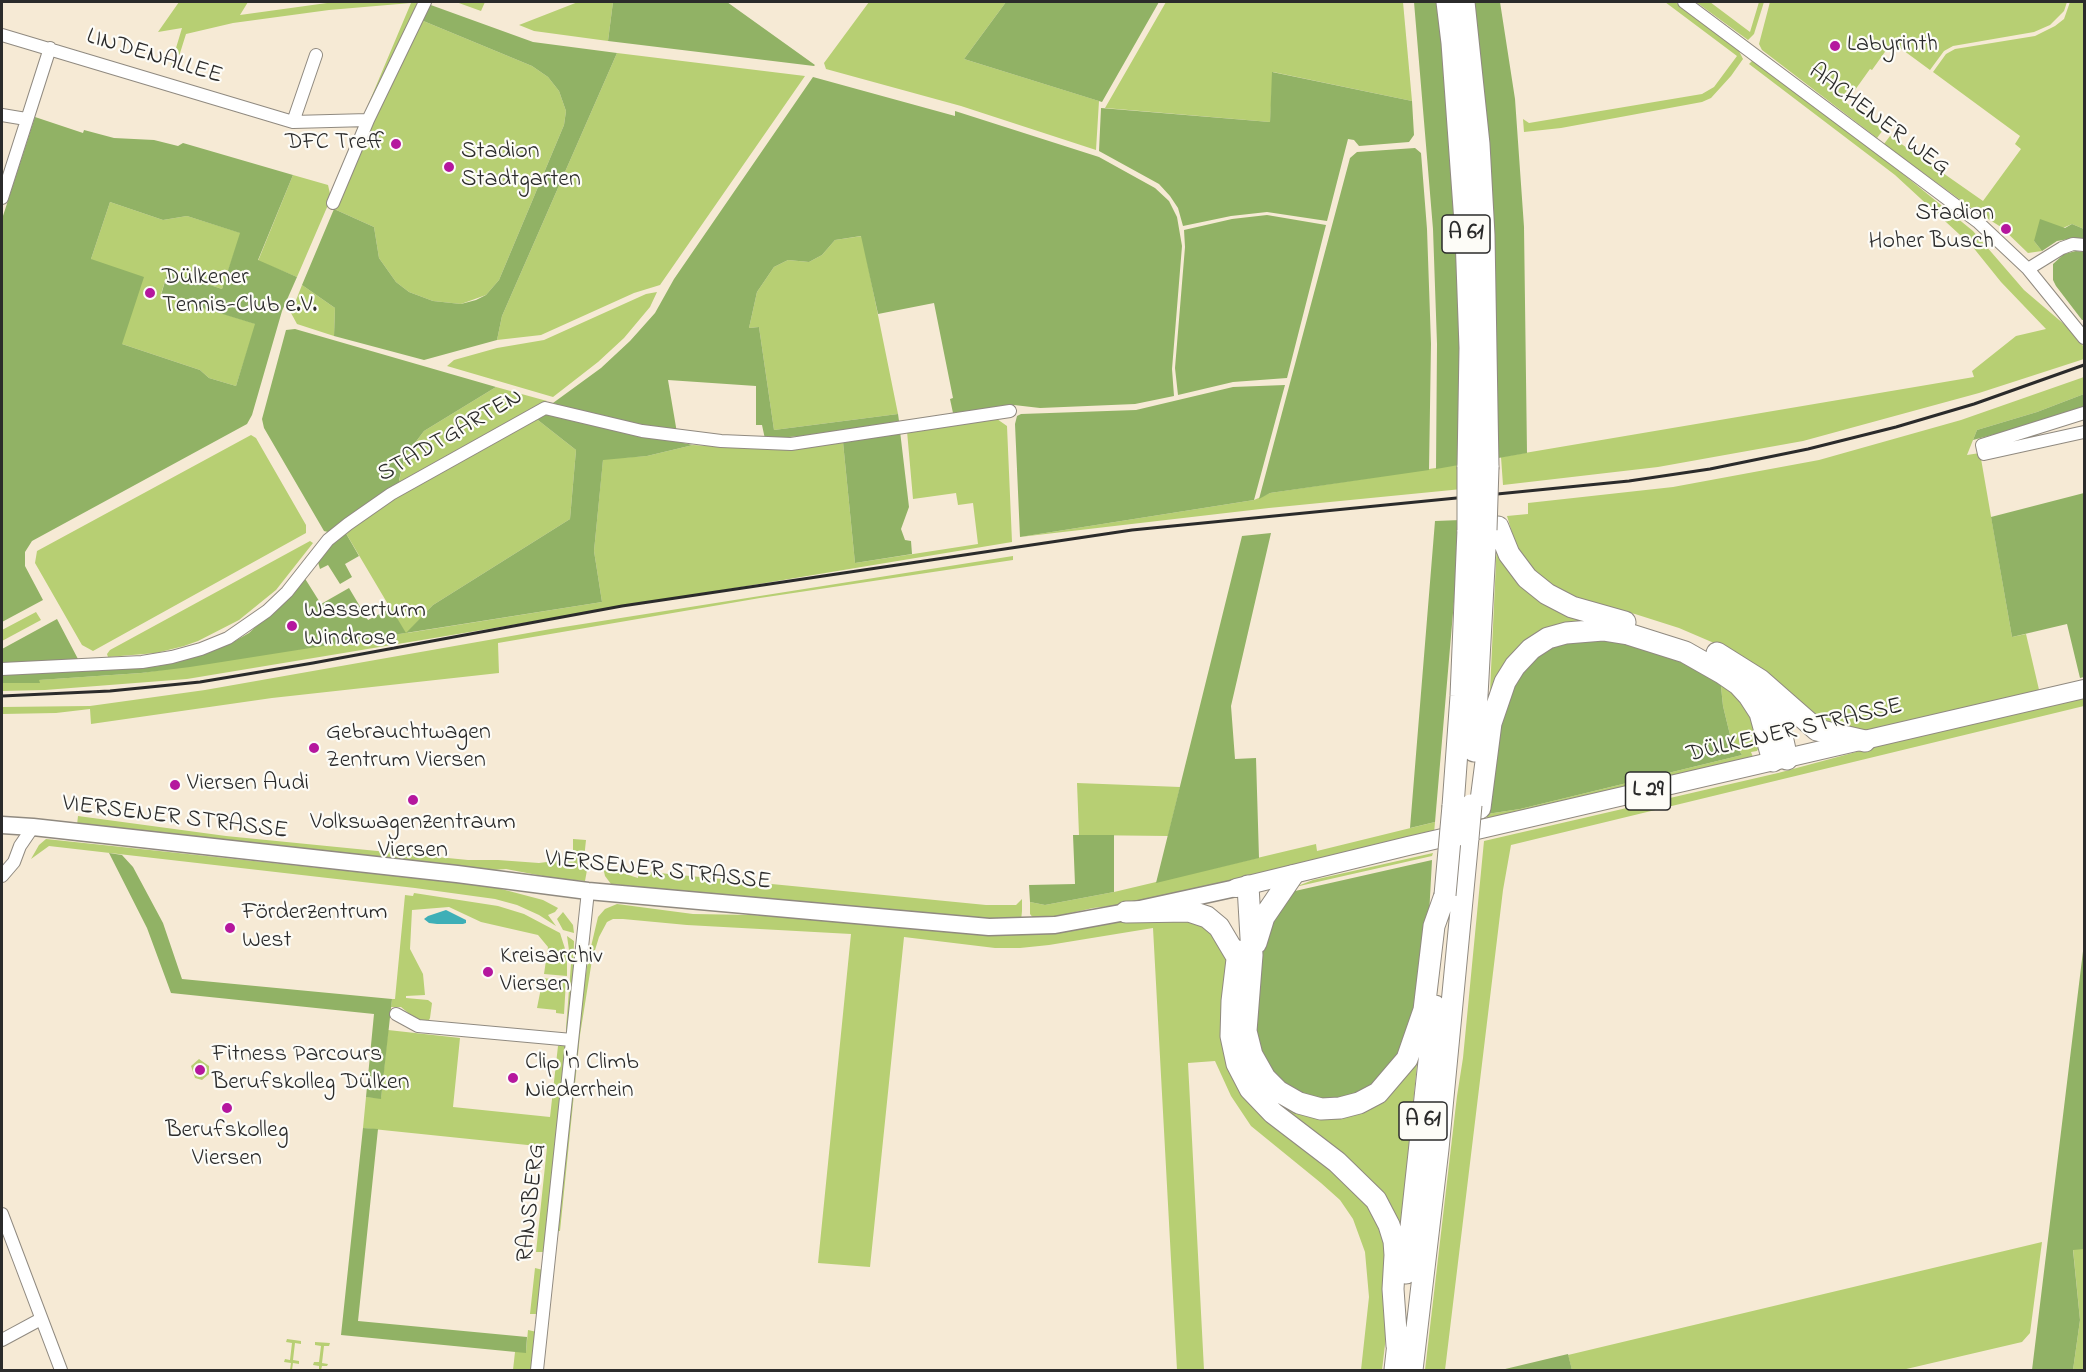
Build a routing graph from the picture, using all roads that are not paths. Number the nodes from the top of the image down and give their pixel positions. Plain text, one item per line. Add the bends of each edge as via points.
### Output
1 (425, 2) edge
2 (1447, 2) edge
3 (1464, 2) edge
4 (1684, 2) edge
5 (2, 34) edge
6 (50, 48) junction
7 (316, 55) dead end
8 (2, 115) edge
9 (26, 119) junction
10 (368, 120) junction
11 (293, 122) junction
12 (2, 198) edge
13 (333, 203) dead end
14 (2085, 246) edge
15 (2028, 269) junction
16 (2085, 338) edge
17 (1010, 411) dead end
18 (2085, 413) edge
19 (2085, 432) edge
20 (1478, 467) junction
21 (1484, 529) junction
22 (2, 669) edge
23 (1760, 680) junction
24 (2085, 689) edge
25 (1865, 741) junction
26 (1780, 760) junction
27 (1468, 807) junction
28 (2, 825) edge
29 (33, 827) junction
30 (2, 876) edge
31 (1292, 876) junction
32 (1242, 887) junction
33 (588, 891) junction
34 (1454, 895) junction
35 (1126, 912) junction
36 (1245, 957) junction
37 (396, 1014) dead end
38 (572, 1040) junction
39 (2, 1214) edge
40 (41, 1319) junction
41 (2, 1340) edge
42 (1397, 1347) junction
43 (61, 1371) edge
44 (537, 1371) edge
45 (1395, 1371) edge
46 (1412, 1371) edge

1 - 10 street
2 - 20 highway, A 61 via 1466,236
3 - 20 highway, A 61 via 1484,235
4 - 15 street, AACHENER WEG via 1978,222
5 - 6 street, LINDENALLEE
6 - 9 street
6 - 11 street, LINDENALLEE
7 - 11 street
8 - 9 street
9 - 12 street
10 - 11 street, LINDENALLEE
10 - 13 street
14 - 15 street via 2073,244 2062,248
15 - 16 street, AACHENER WEG
17 - 22 street, STADTGARTEN via 791,444 721,441 642,430 545,408 390,494 348,524 328,540 267,611 228,638 182,654 142,662
18 - 19 street via 1982,445 1984,454
20 - 21 highway, A 61, bridge
20 - 21 highway, A 61, bridge via 1496,499
21 - 23 highway via 1527,578 1547,594 1589,612 1694,642
21 - 27 highway, A 61 via 1461,696
23 - 25 highway via 1817,730
23 - 26 highway via 1779,722
24 - 25 main road, DÜLKENER STRASSE / L 29
25 - 26 main road, DÜLKENER STRASSE / L 29
26 - 27 highway via 1749,696 1722,673 1684,652 1628,634 1603,630 1566,633 1531,648 1505,682
26 - 31 main road, DÜLKENER STRASSE / L 29
27 - 34 highway, A 61, bridge
27 - 34 highway, A 61, bridge via 1468,838
28 - 29 main road, VIERSENER STRASSE / L 29
29 - 30 street
29 - 33 main road, VIERSENER STRASSE / L 29
31 - 32 main road, DÜLKENER STRASSE / L 29
31 - 36 highway via 1264,917
32 - 35 main road, VIERSENER STRASSE / L 29
32 - 36 highway
33 - 35 main road, VIERSENER STRASSE / L 29 via 989,927 1056,925
33 - 38 street, RANSBERG
34 - 36 highway via 1434,926 1424,1010 1414,1044 1390,1081 1359,1103 1340,1108 1299,1103 1265,1078 1252,1055 1246,1031
34 - 42 highway, A 61 via 1430,1056
34 - 46 highway, A 61 via 1438,1149
35 - 36 highway via 1189,912 1207,917
36 - 42 highway via 1232,1001 1231,1036 1237,1064 1250,1089 1273,1113 1337,1161 1376,1200 1394,1241
37 - 38 street via 418,1026
38 - 44 street, RANSBERG
39 - 40 street
40 - 41 street
40 - 43 street
42 - 45 highway, A 61

